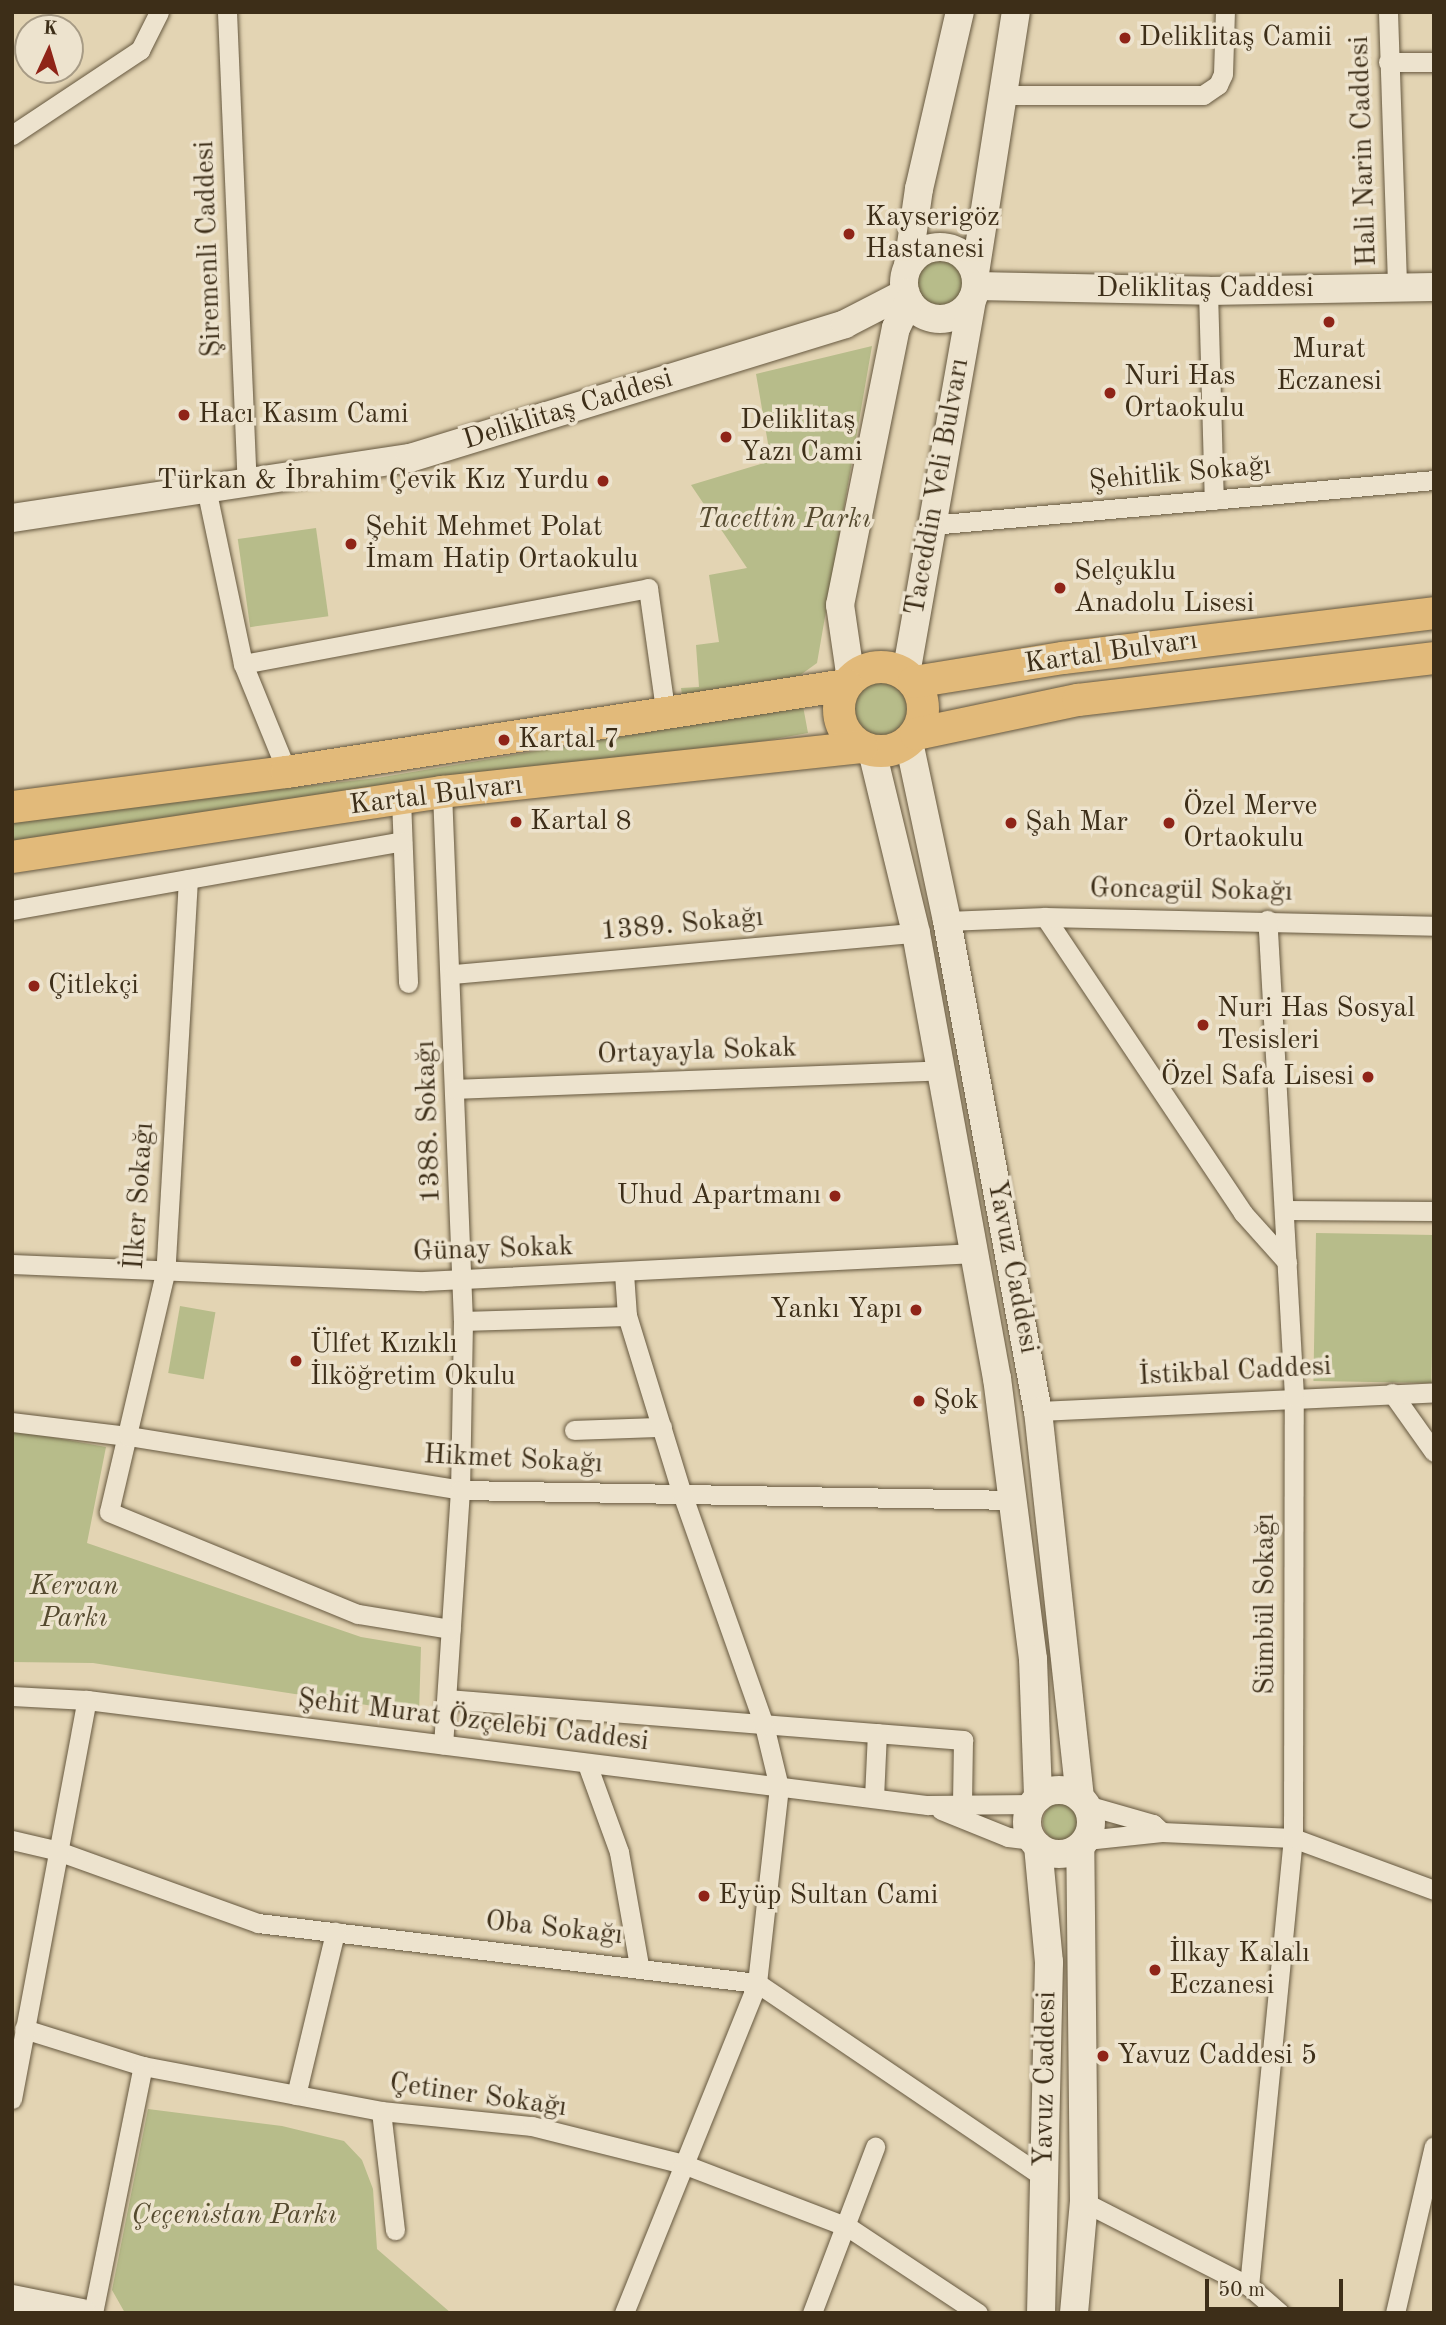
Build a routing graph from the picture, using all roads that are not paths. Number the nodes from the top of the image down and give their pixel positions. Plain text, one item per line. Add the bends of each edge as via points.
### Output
1 (159, 12) edge
2 (227, 12) edge
3 (960, 12) edge
4 (1016, 12) edge
5 (1225, 12) edge
6 (1388, 12) edge
7 (1388, 62) junction
8 (1434, 62) edge
9 (1001, 95) junction
10 (12, 135) edge
11 (908, 265) junction
12 (974, 286) junction
13 (1434, 287) edge
14 (1397, 288) junction
15 (1208, 291) junction
16 (907, 297) junction
17 (1434, 480) edge
18 (247, 483) junction
19 (205, 488) junction
20 (1214, 500) junction
21 (12, 518) edge
22 (930, 524) junction
23 (1434, 613) edge
24 (1434, 658) edge
25 (243, 664) junction
26 (910, 678) junction
27 (848, 682) junction
28 (666, 716) junction
29 (912, 738) junction
30 (867, 749) junction
31 (287, 772) junction
32 (442, 792) junction
33 (401, 799) junction
34 (12, 807) edge
35 (402, 841) junction
36 (12, 857) edge
37 (188, 878) junction
38 (12, 910) edge
39 (1045, 917) junction
40 (1267, 920) junction
41 (947, 921) junction
42 (1434, 926) edge
43 (916, 933) junction
44 (453, 974) junction
45 (408, 983) dead end
46 (941, 1070) junction
47 (455, 1089) junction
48 (1284, 1210) junction
49 (1434, 1211) edge
50 (975, 1253) junction
51 (1287, 1262) junction
52 (12, 1264) edge
53 (165, 1273) junction
54 (624, 1273) junction
55 (463, 1280) junction
56 (627, 1316) junction
57 (463, 1321) junction
58 (1434, 1392) edge
59 (1392, 1393) junction
60 (1294, 1396) junction
61 (1038, 1411) junction
62 (12, 1422) edge
63 (662, 1427) junction
64 (574, 1430) dead end
65 (128, 1436) junction
66 (1434, 1452) edge
67 (460, 1490) junction
68 (681, 1491) junction
69 (1016, 1500) junction
70 (452, 1629) junction
71 (12, 1696) edge
72 (447, 1699) junction
73 (87, 1700) junction
74 (764, 1725) junction
75 (877, 1733) junction
76 (443, 1744) junction
77 (587, 1764) junction
78 (779, 1787) junction
79 (874, 1798) junction
80 (1036, 1801) junction
81 (1083, 1802) junction
82 (927, 1805) junction
83 (962, 1805) junction
84 (1162, 1832) junction
85 (1293, 1838) junction
86 (12, 1840) edge
87 (1036, 1843) junction
88 (1083, 1843) junction
89 (55, 1850) junction
90 (1434, 1890) edge
91 (335, 1932) junction
92 (639, 1966) junction
93 (757, 1983) junction
94 (24, 2028) junction
95 (144, 2066) junction
96 (296, 2095) junction
97 (12, 2099) edge
98 (381, 2111) junction
99 (1434, 2146) edge
100 (876, 2147) dead end
101 (683, 2164) junction
102 (1044, 2177) junction
103 (1084, 2202) junction
104 (848, 2227) junction
105 (395, 2230) dead end
106 (1249, 2286) junction
107 (12, 2299) edge
108 (82, 2312) edge
109 (624, 2313) edge
110 (812, 2313) edge
111 (978, 2313) edge
112 (1041, 2313) edge
113 (1074, 2313) edge
114 (1280, 2313) edge
115 (1395, 2313) edge

1 - 10 street via 140,51
2 - 18 street, Şiremenli Caddesi
3 - 11 street via 919,190
4 - 9 street, Taceddin Veli Bulvarı
5 - 9 street via 1223,74 1218,85 1203,95
6 - 7 street, Hali Narin Caddesi
7 - 8 street
7 - 14 street, Hali Narin Caddesi
9 - 12 street, Taceddin Veli Bulvarı
11 - 12 street via 930,248 949,248 965,257
11 - 16 street
12 - 15 street, Deliklitaş Caddesi
12 - 16 street via 959,314 941,319 922,314
12 - 22 street, Taceddin Veli Bulvarı
13 - 14 street, Deliklitaş Caddesi
14 - 15 street, Deliklitaş Caddesi
15 - 20 street
16 - 18 street, Deliklitaş Caddesi via 845,324 440,450 381,465
16 - 27 street via 896,328 840,605
17 - 20 street, Şehitlik Sokağı
18 - 19 street, Deliklitaş Caddesi
19 - 21 street, Deliklitaş Caddesi
19 - 25 street
20 - 22 street, Şehitlik Sokağı
22 - 26 street, Taceddin Veli Bulvarı
23 - 26 main road, Kartal Bulvarı
24 - 29 main road, Kartal Bulvarı via 1078,700
25 - 28 street via 648,587
25 - 31 street
26 - 27 main road via 874,668
26 - 29 main road via 924,713
27 - 28 main road, Kartal Bulvarı
27 - 30 main road via 839,717 849,737
28 - 31 main road, Kartal Bulvarı
29 - 30 main road via 888,751
29 - 41 street, Yavuz Caddesi
30 - 32 main road, Kartal Bulvarı
30 - 43 street, Yavuz Caddesi
31 - 34 main road, Kartal Bulvarı
32 - 33 main road, Kartal Bulvarı
32 - 44 street, 1388. Sokağı
33 - 35 street
33 - 36 main road, Kartal Bulvarı
35 - 37 street
35 - 45 street
37 - 38 street
37 - 53 street, İlker Sokağı
39 - 40 street, Goncagül Sokağı
39 - 41 street, Goncagül Sokağı
39 - 51 street via 1243,1213
40 - 42 street, Goncagül Sokağı
40 - 48 street, Sümbül Sokağı
41 - 61 street, Yavuz Caddesi
43 - 44 street, 1389. Sokağı
43 - 46 street, Yavuz Caddesi
44 - 47 street, 1388. Sokağı
46 - 47 street, Ortayayla Sokak
46 - 50 street, Yavuz Caddesi
47 - 55 street, 1388. Sokağı
48 - 49 street
48 - 51 street, Sümbül Sokağı
50 - 54 street, Günay Sokak
50 - 69 street, Yavuz Caddesi
51 - 60 street, Sümbül Sokağı
52 - 53 street, Günay Sokak
53 - 55 street, Günay Sokak
53 - 65 street, İlker Sokağı
54 - 55 street, Günay Sokak
54 - 56 street
55 - 57 street, 1388. Sokağı
56 - 57 street
56 - 63 street
57 - 67 street, 1388. Sokağı
58 - 59 street, İstikbal Caddesi
59 - 60 street, İstikbal Caddesi
59 - 66 street
60 - 61 street, İstikbal Caddesi
60 - 85 street, Sümbül Sokağı
61 - 81 street, Yavuz Caddesi
62 - 65 street, Hikmet Sokağı
63 - 64 street
63 - 68 street
65 - 67 street, Hikmet Sokağı
65 - 70 street, İlker Sokağı via 109,1512 358,1614
67 - 68 street, Hikmet Sokağı via 544,1495
67 - 70 street, 1388. Sokağı
68 - 69 street, Hikmet Sokağı
68 - 74 street
69 - 80 street, Yavuz Caddesi via 1033,1659
70 - 72 street, 1388. Sokağı
71 - 73 street, Şehit Murat Özçelebi Caddesi
72 - 74 street
72 - 76 street, 1388. Sokağı
73 - 76 street, Şehit Murat Özçelebi Caddesi
73 - 89 street
74 - 75 street
74 - 78 street
75 - 79 street
75 - 83 street via 963,1740
76 - 77 street, Şehit Murat Özçelebi Caddesi
77 - 78 street, Şehit Murat Özçelebi Caddesi
77 - 92 street via 619,1852
78 - 79 street, Şehit Murat Özçelebi Caddesi
78 - 93 street
79 - 82 street, Şehit Murat Özçelebi Caddesi
80 - 81 street via 1064,1791
80 - 83 street, Şehit Murat Özçelebi Caddesi
80 - 87 street via 1027,1818
81 - 84 street via 1153,1824
81 - 88 street via 1091,1822
82 - 83 street, Şehit Murat Özçelebi Caddesi
82 - 87 street, Şehit Murat Özçelebi Caddesi via 1007,1837
84 - 85 street
84 - 88 street
85 - 90 street
85 - 106 street, Sümbül Sokağı
86 - 89 street, Oba Sokağı
87 - 88 street via 1055,1854
87 - 102 street, Yavuz Caddesi via 1049,1962
88 - 103 street, Yavuz Caddesi
89 - 91 street, Oba Sokağı via 258,1923
89 - 94 street
91 - 92 street, Oba Sokağı
91 - 96 street
92 - 93 street, Oba Sokağı
93 - 101 street
93 - 102 street, Oba Sokağı
94 - 95 street, Çetiner Sokağı
94 - 97 street
95 - 96 street, Çetiner Sokağı
95 - 108 street
96 - 98 street, Çetiner Sokağı
98 - 101 street, Çetiner Sokağı via 532,2126
98 - 105 street
99 - 115 street
100 - 104 street
101 - 104 street, Çetiner Sokağı
101 - 109 street
102 - 112 street, Yavuz Caddesi
103 - 106 street
103 - 113 street, Yavuz Caddesi
104 - 110 street
104 - 111 street, Çetiner Sokağı
106 - 114 street
107 - 108 street

